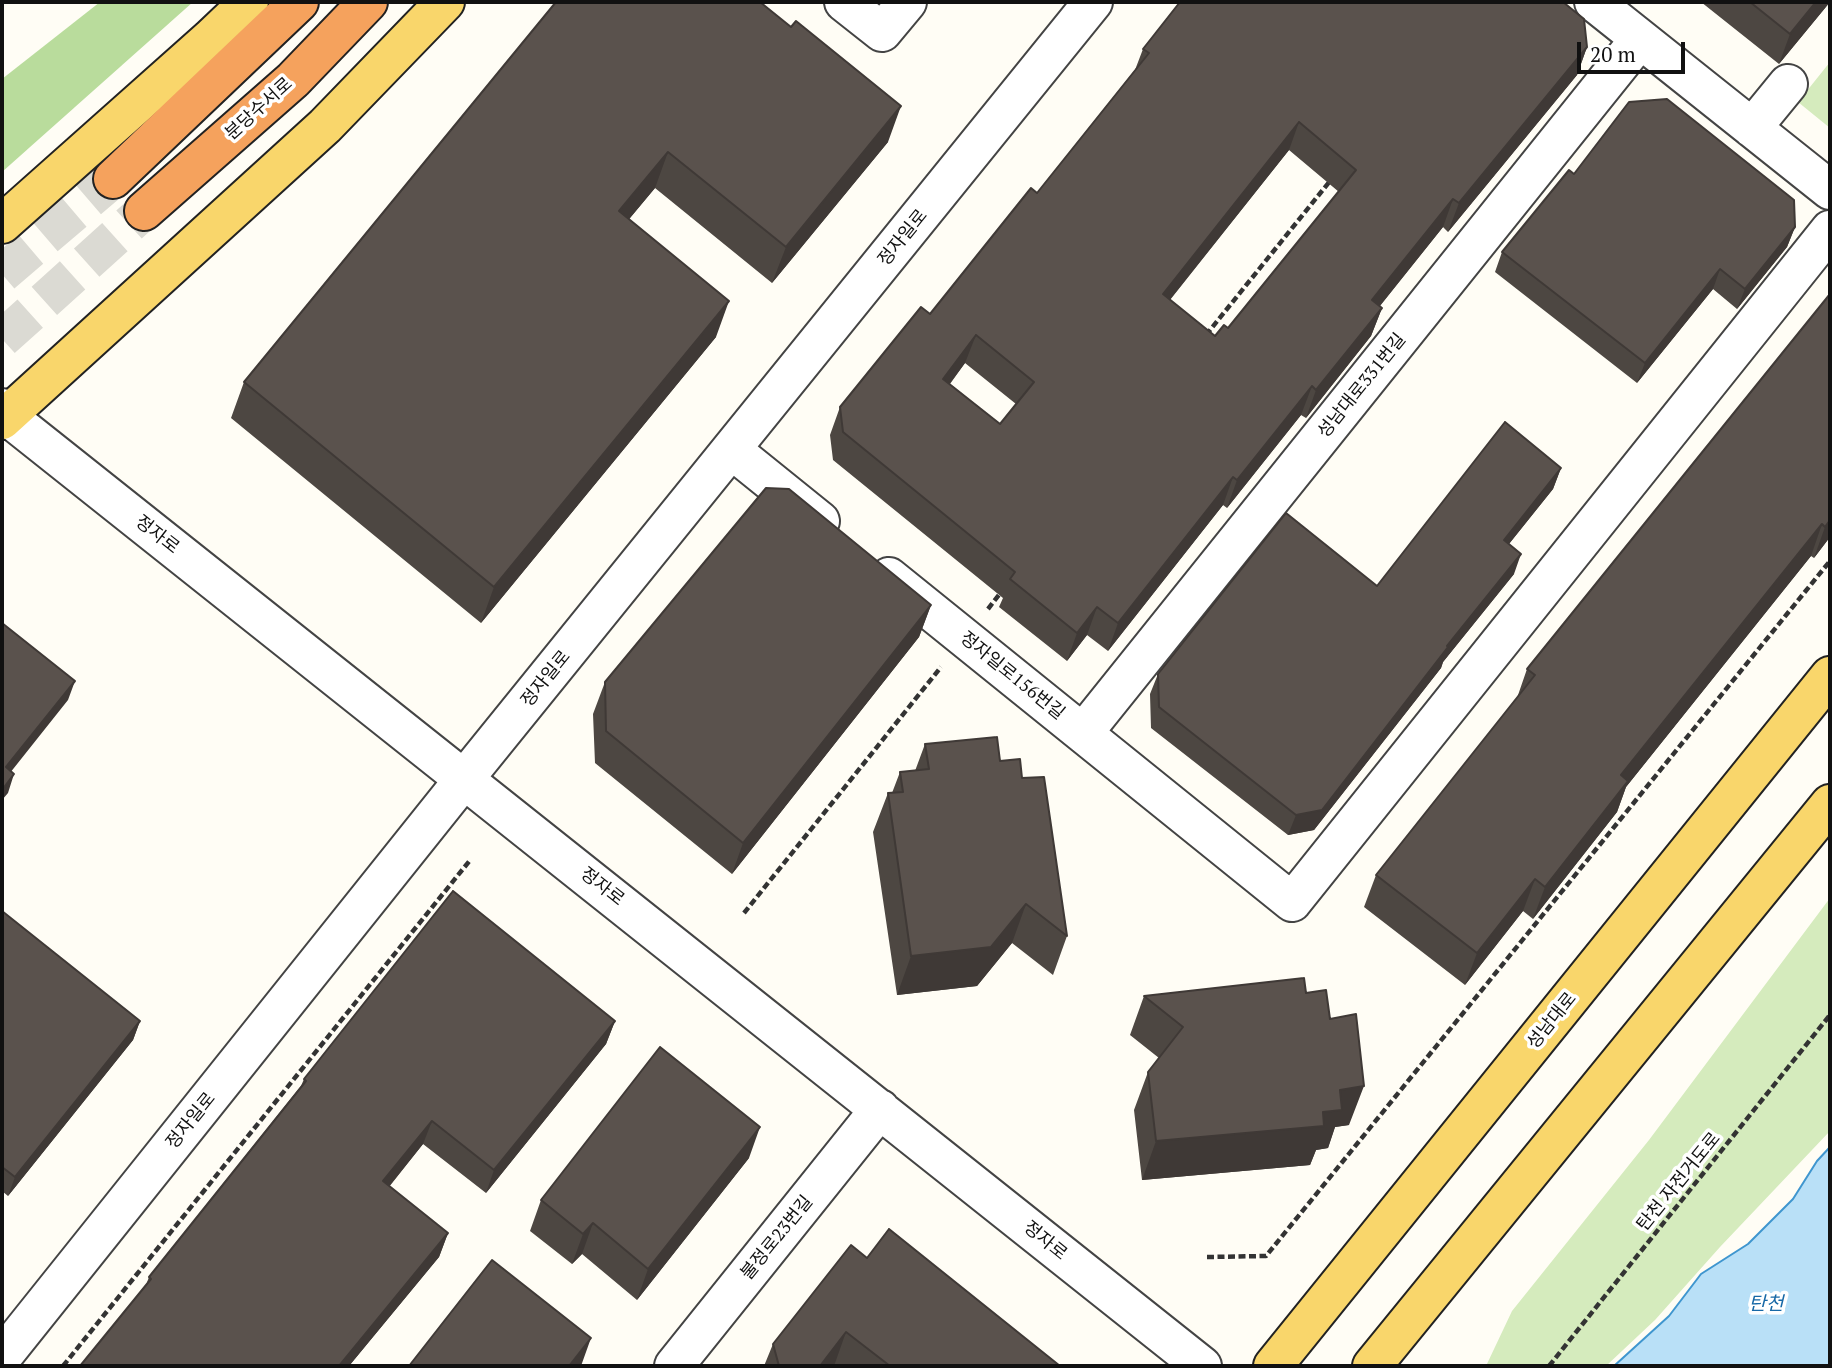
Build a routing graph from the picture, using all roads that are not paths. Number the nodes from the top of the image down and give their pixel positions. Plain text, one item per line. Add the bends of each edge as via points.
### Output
1 (249, 2) edge
2 (299, 2) edge
3 (368, 2) edge
4 (445, 2) edge
5 (844, 2) edge
6 (907, 2) edge
7 (1594, 2) edge
8 (1076, 8) edge
9 (1640, 39) junction
10 (1788, 84) edge
11 (1752, 128) junction
12 (113, 179) tunnel mouth
13 (1830, 190) edge
14 (144, 211) tunnel mouth
15 (2, 224) edge
16 (1830, 230) edge
17 (3, 415) edge
18 (732, 450) junction
19 (1830, 676) edge
20 (1083, 733) junction
21 (465, 778) junction
22 (1830, 804) edge
23 (880, 1109) junction
24 (2, 1357) edge
25 (674, 1366) edge
26 (1202, 1366) edge
27 (1273, 1366) edge
28 (1372, 1366) edge

1 - 15 main road
2 - 12 highway
3 - 14 highway, 분당수서로 via 293,79
4 - 17 main road via 325,126
5 - 6 street via 883,32
7 - 9 street
8 - 18 street, 정자일로
9 - 11 street
9 - 20 street, 성남대로331번길
10 - 11 street
11 - 13 street
16 - 20 street, 정자일로156번길 via 1292,902
17 - 21 street, 정자로
18 - 20 street, 정자일로156번길
18 - 21 street, 정자일로
19 - 27 main road, 성남대로
21 - 23 street, 정자로
21 - 24 street, 정자일로
22 - 28 main road
23 - 25 street, 불정로23번길
23 - 26 street, 정자로

